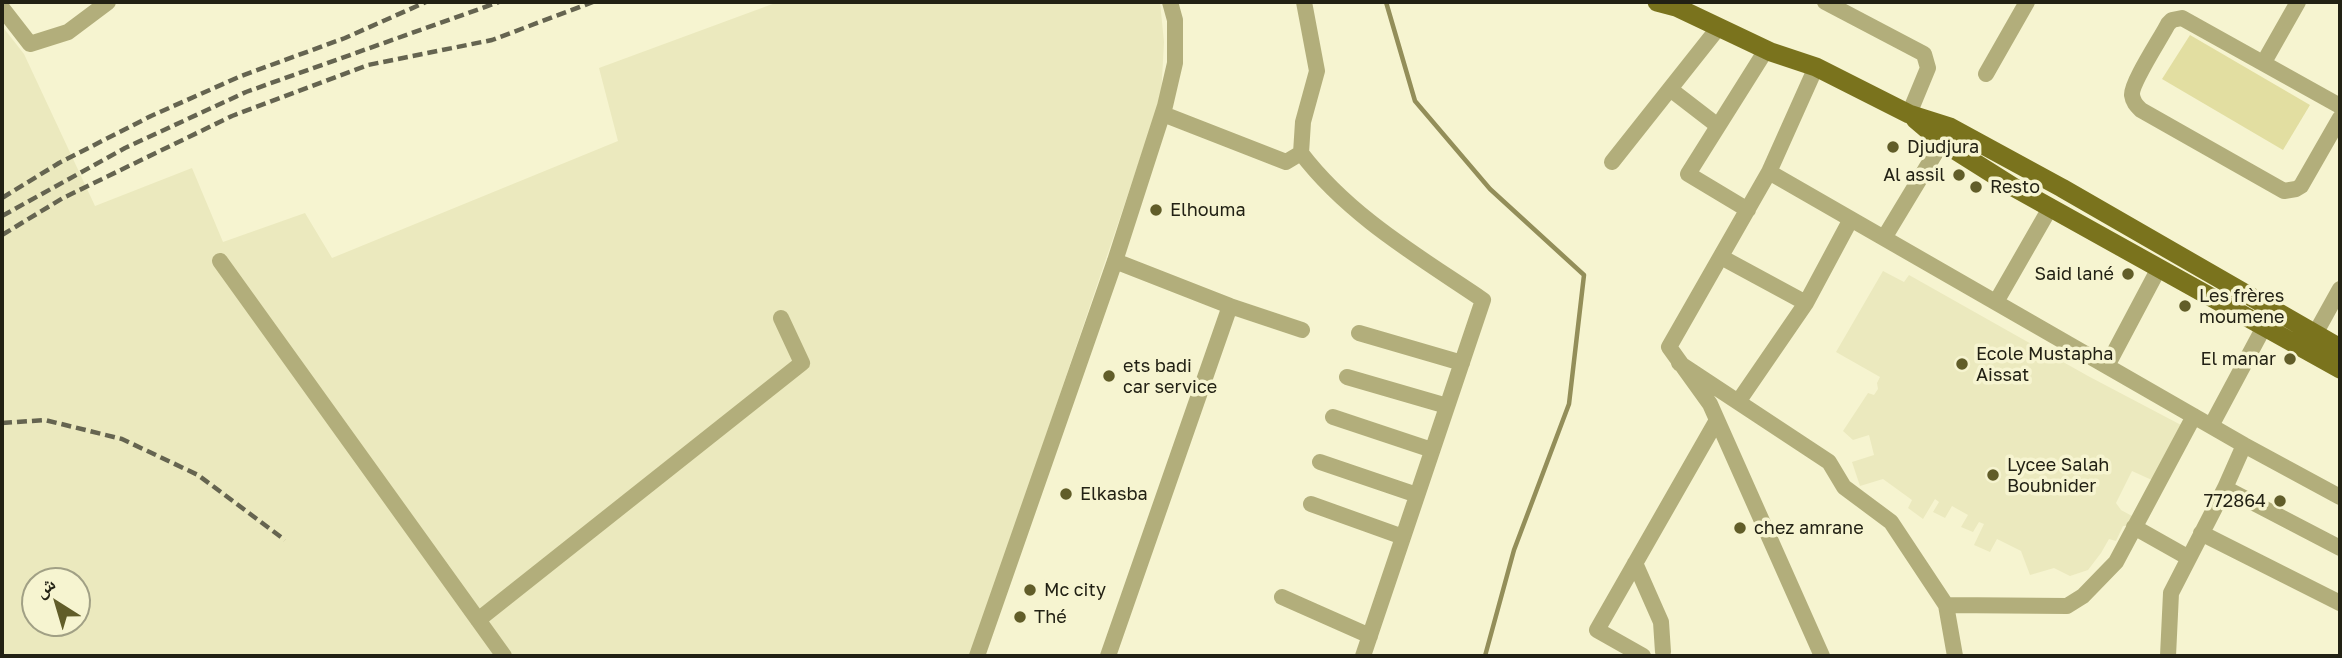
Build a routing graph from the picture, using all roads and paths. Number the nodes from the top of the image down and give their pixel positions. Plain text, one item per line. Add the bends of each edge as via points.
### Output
1 (108, 2) edge
2 (1170, 2) edge
3 (1304, 2) edge
4 (1657, 2) edge
5 (1825, 2) edge
6 (2027, 2) edge
7 (2298, 2) edge
8 (2, 8) edge
9 (1719, 27) junction
10 (1766, 50) junction
11 (2264, 62) junction
12 (1815, 67) junction
13 (1986, 74) dead end
14 (1670, 89) junction
15 (2340, 106) edge
16 (1163, 114) junction
17 (1909, 114) junction
18 (2340, 118) edge
19 (1718, 126) junction
20 (1942, 142) junction
21 (1301, 153) junction
22 (1612, 162) dead end
23 (1769, 172) junction
24 (2050, 208) junction
25 (1748, 210) junction
26 (1850, 219) junction
27 (1884, 238) junction
28 (1721, 257) junction
29 (220, 261) dead end
30 (1115, 261) junction
31 (2159, 268) junction
32 (2340, 289) edge
33 (1996, 302) junction
34 (1806, 303) junction
35 (1230, 306) junction
36 (781, 318) dead end
37 (2264, 327) junction
38 (1302, 330) dead end
39 (1359, 333) dead end
40 (2315, 334) junction
41 (2340, 348) edge
42 (1462, 363) junction
43 (1679, 363) junction
44 (2107, 366) junction
45 (2340, 369) edge
46 (1347, 377) dead end
47 (1738, 402) junction
48 (1447, 406) junction
49 (2194, 416) junction
50 (1333, 417) dead end
51 (1717, 420) junction
52 (2211, 426) junction
53 (2244, 445) junction
54 (1432, 450) junction
55 (1320, 461) dead end
56 (2225, 488) junction
57 (1418, 495) junction
58 (2340, 497) edge
59 (1311, 504) dead end
60 (2134, 527) junction
61 (2201, 533) junction
62 (1403, 537) junction
63 (2340, 548) edge
64 (2189, 558) junction
65 (1635, 562) junction
66 (1282, 597) dead end
67 (2340, 603) edge
68 (1946, 605) junction
69 (478, 620) junction
70 (1370, 636) junction
71 (1661, 655) edge
72 (504, 656) edge
73 (977, 656) edge
74 (1108, 656) edge
75 (1363, 656) edge
76 (1643, 656) edge
77 (1822, 656) edge
78 (1955, 656) edge
79 (2168, 656) edge

1 - 8 street via 68,32 30,44
2 - 16 street via 1175,20 1175,63
3 - 21 street via 1317,71 1303,122
4 - 9 main road
5 - 17 street via 1924,54 1928,68
6 - 13 street
7 - 11 street
9 - 10 main road
9 - 14 street
10 - 12 main road
10 - 19 street
11 - 15 street
11 - 18 street via 2187,19 2177,18 2168,24 2135,83 2133,100 2141,110 2284,191 2301,186
12 - 17 main road
12 - 23 street
14 - 19 street
14 - 22 street
16 - 21 street via 1286,162
16 - 30 street
17 - 20 main road
17 - 40 main road via 1950,127
19 - 25 street via 1688,174
20 - 24 main road
20 - 27 street
21 - 42 street via 1360,216 1483,300
23 - 25 street
23 - 26 street
24 - 31 main road
24 - 33 street
25 - 28 street
26 - 27 street
26 - 34 street
27 - 33 street
28 - 34 street
28 - 43 street via 1669,347
29 - 69 street
30 - 35 street
30 - 73 street
31 - 37 main road
31 - 44 street
32 - 40 street
33 - 44 street
34 - 47 street
35 - 38 street
35 - 74 street
36 - 69 street via 802,363
37 - 45 main road
37 - 52 street
39 - 42 street
40 - 41 main road
42 - 48 street
43 - 47 street
43 - 51 street
44 - 49 street
46 - 48 street
47 - 68 street via 1829,462 1844,487 1891,522
48 - 54 street
49 - 52 street
49 - 60 street
50 - 54 street
51 - 65 street
51 - 77 street
52 - 53 street
53 - 56 street
53 - 58 street
54 - 57 street
55 - 57 street
56 - 61 street
56 - 63 street
57 - 62 street
59 - 62 street
60 - 64 street
60 - 68 street via 2106,574 2067,606
61 - 64 street
61 - 67 street
62 - 70 street
64 - 79 street via 2171,593
65 - 71 street via 1661,622
65 - 76 street via 1597,630
66 - 70 street
68 - 78 street
69 - 72 street
70 - 75 street

